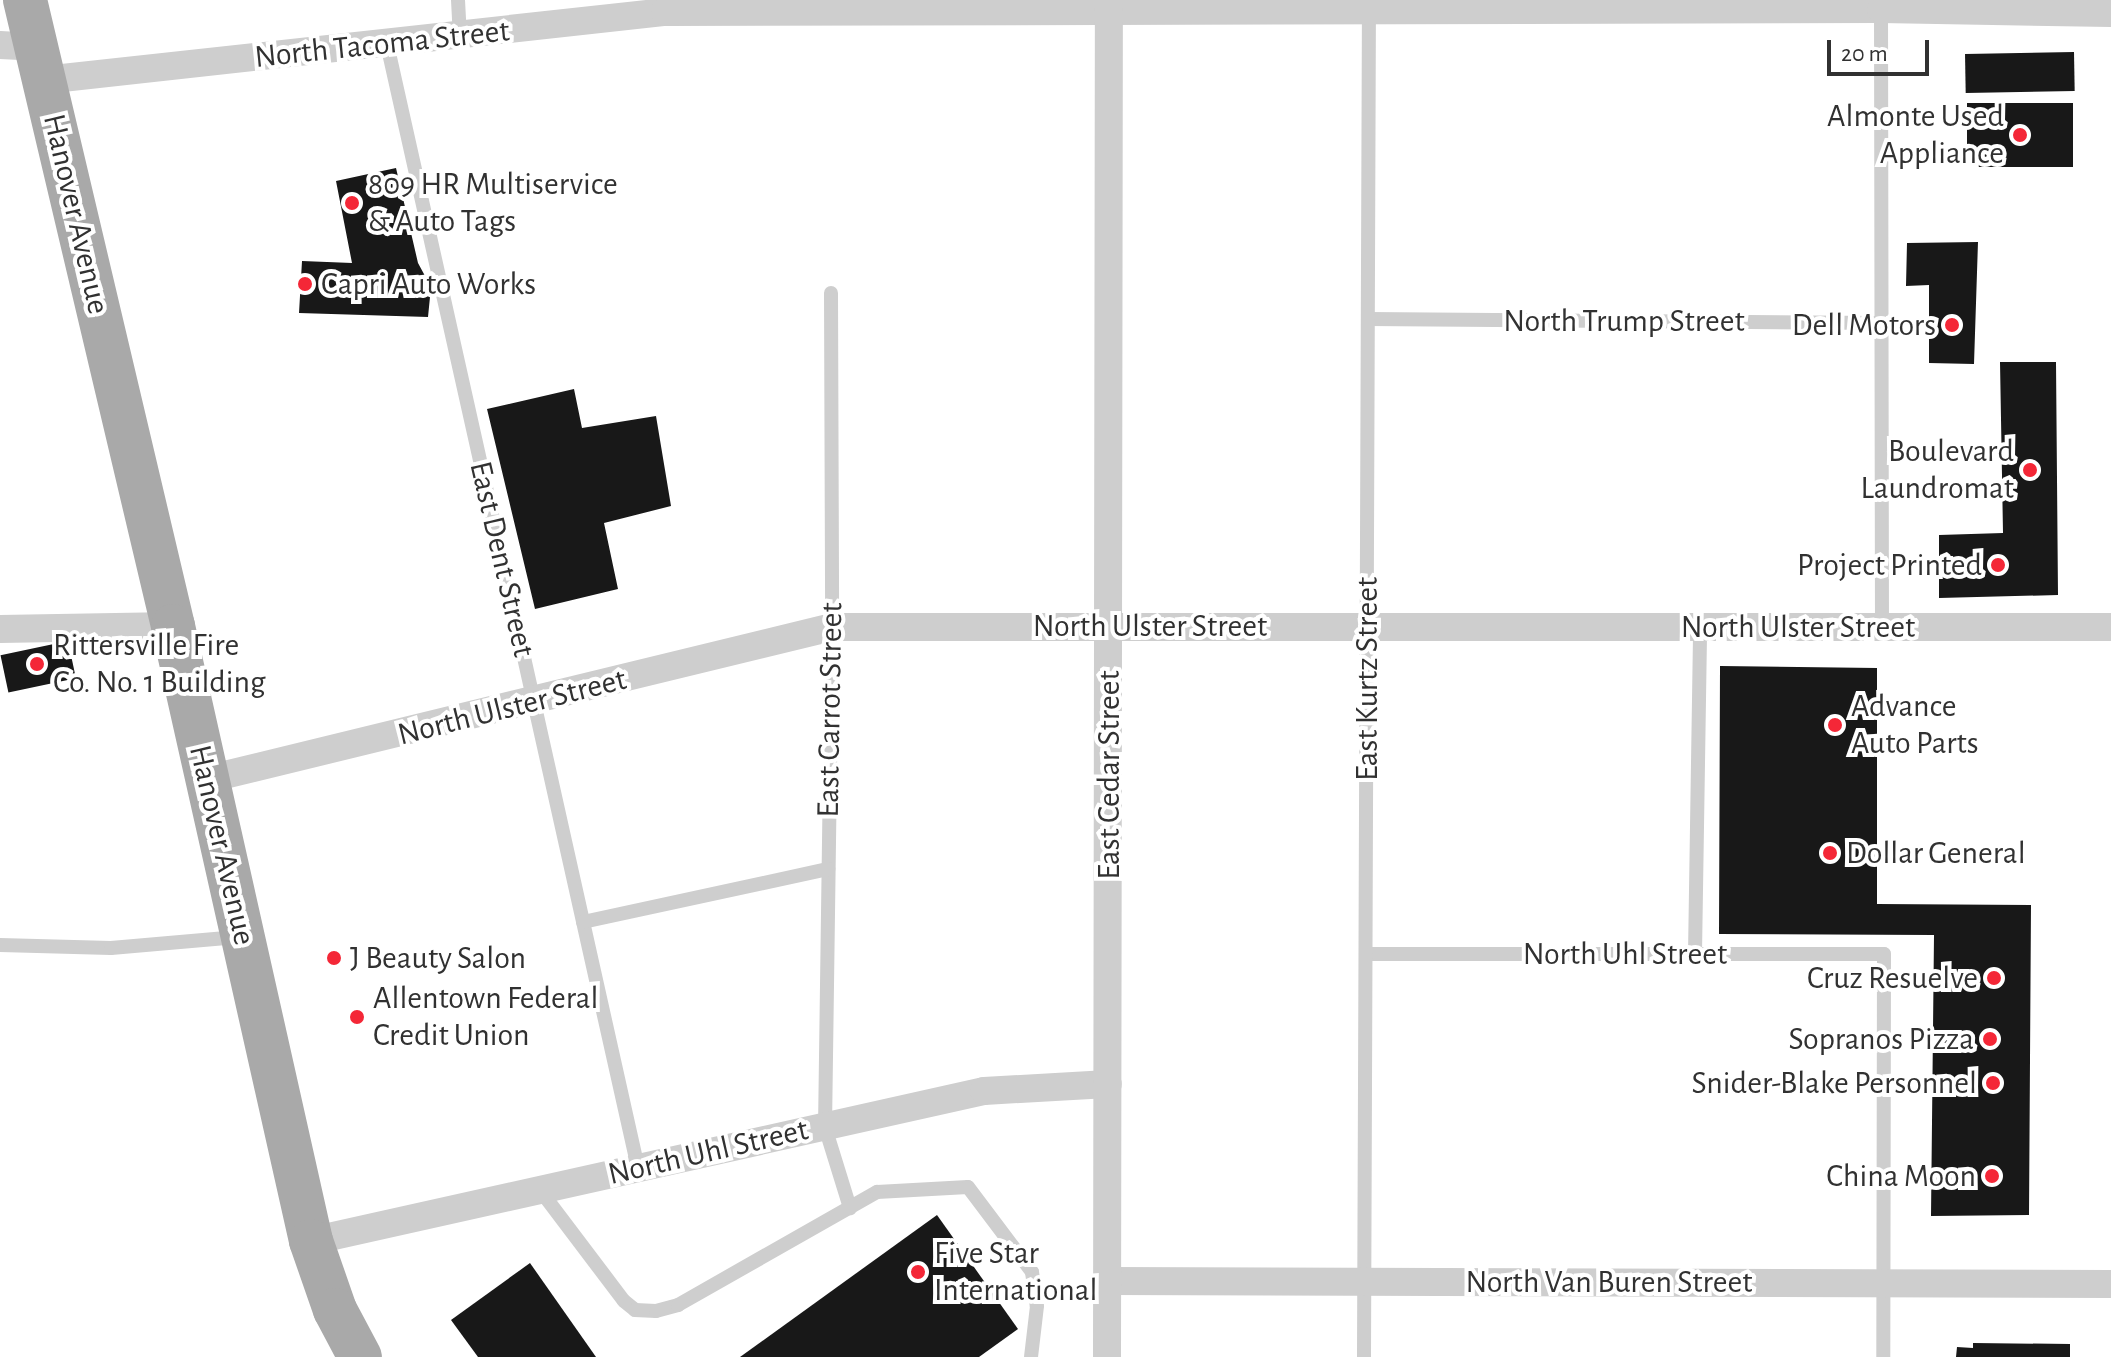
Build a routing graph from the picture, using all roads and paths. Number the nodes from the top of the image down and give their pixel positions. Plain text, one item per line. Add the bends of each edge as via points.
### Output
1 (25, 0) edge
2 (458, 0) edge
3 (1109, 5) edge
4 (1623, 5) edge
5 (1881, 5) edge
6 (665, 6) edge
7 (1369, 6) edge
8 (2111, 13) edge
9 (460, 36) junction
10 (387, 44) junction
11 (27, 57) edge
12 (831, 293) dead end
13 (1368, 319) junction
14 (1879, 323) junction
15 (173, 626) junction
16 (1110, 626) junction
17 (1367, 626) junction
18 (832, 627) junction
19 (1700, 627) junction
20 (1882, 627) junction
21 (2111, 627) edge
22 (0, 629) edge
23 (534, 702) junction
24 (208, 779) junction
25 (828, 869) junction
26 (583, 922) junction
27 (243, 936) junction
28 (0, 945) edge
29 (1366, 954) junction
30 (1695, 954) junction
31 (1108, 1084) junction
32 (825, 1127) junction
33 (638, 1168) junction
34 (540, 1190) junction
35 (850, 1208) junction
36 (311, 1241) junction
37 (1108, 1281) junction
38 (1365, 1282) junction
39 (1883, 1282) junction
40 (2111, 1284) edge
41 (360, 1357) edge
42 (1031, 1357) edge
43 (1107, 1357) edge
44 (1364, 1357) edge
45 (1883, 1357) edge

1 - 11 main road, Hanover Avenue
2 - 9 lane
3 - 6 street, North Tacoma Street
3 - 7 street, North Tacoma Street
3 - 16 street, East Cedar Street
4 - 5 street, North Tacoma Street
4 - 7 street, North Tacoma Street
5 - 8 street, North Tacoma Street
5 - 14 lane
6 - 9 street, North Tacoma Street
7 - 13 lane, East Kurtz Street
9 - 10 street, North Tacoma Street
10 - 11 street, North Tacoma Street
10 - 23 lane, East Dent Street
11 - 15 main road, Hanover Avenue
12 - 18 lane, East Carrot Street
13 - 14 lane, North Trump Street
13 - 17 lane, East Kurtz Street
14 - 20 lane
15 - 22 street
15 - 24 main road, Hanover Avenue
16 - 17 street, North Ulster Street
16 - 18 street, North Ulster Street
16 - 31 street, East Cedar Street
17 - 19 street, North Ulster Street
17 - 29 lane, East Kurtz Street
18 - 23 street, North Ulster Street
18 - 25 lane, East Carrot Street
19 - 20 street, North Ulster Street
19 - 30 lane
20 - 21 street, North Ulster Street
23 - 24 street, North Ulster Street
23 - 26 lane, East Dent Street
24 - 27 main road, Hanover Avenue
25 - 26 lane
25 - 32 lane, East Carrot Street
26 - 33 lane, East Dent Street
27 - 28 lane via 111,948
27 - 36 main road, Hanover Avenue
29 - 30 lane, North Uhl Street
29 - 38 lane, East Kurtz Street
30 - 39 lane, North Uhl Street via 1884,954
31 - 32 street, North Uhl Street via 984,1091
31 - 37 street, East Cedar Street
32 - 33 street, North Uhl Street
32 - 35 lane, East Carrot Street
33 - 34 street, North Uhl Street
34 - 35 lane via 635,1310 678,1305
34 - 36 street, North Uhl Street
35 - 42 lane via 877,1192 968,1187 1032,1272 1037,1306
36 - 41 main road, Hanover Avenue via 335,1310
37 - 38 street, North Van Buren Street
37 - 43 street, East Cedar Street
38 - 39 street, North Van Buren Street
38 - 44 lane, East Kurtz Street
39 - 40 street, North Van Buren Street
39 - 45 lane

